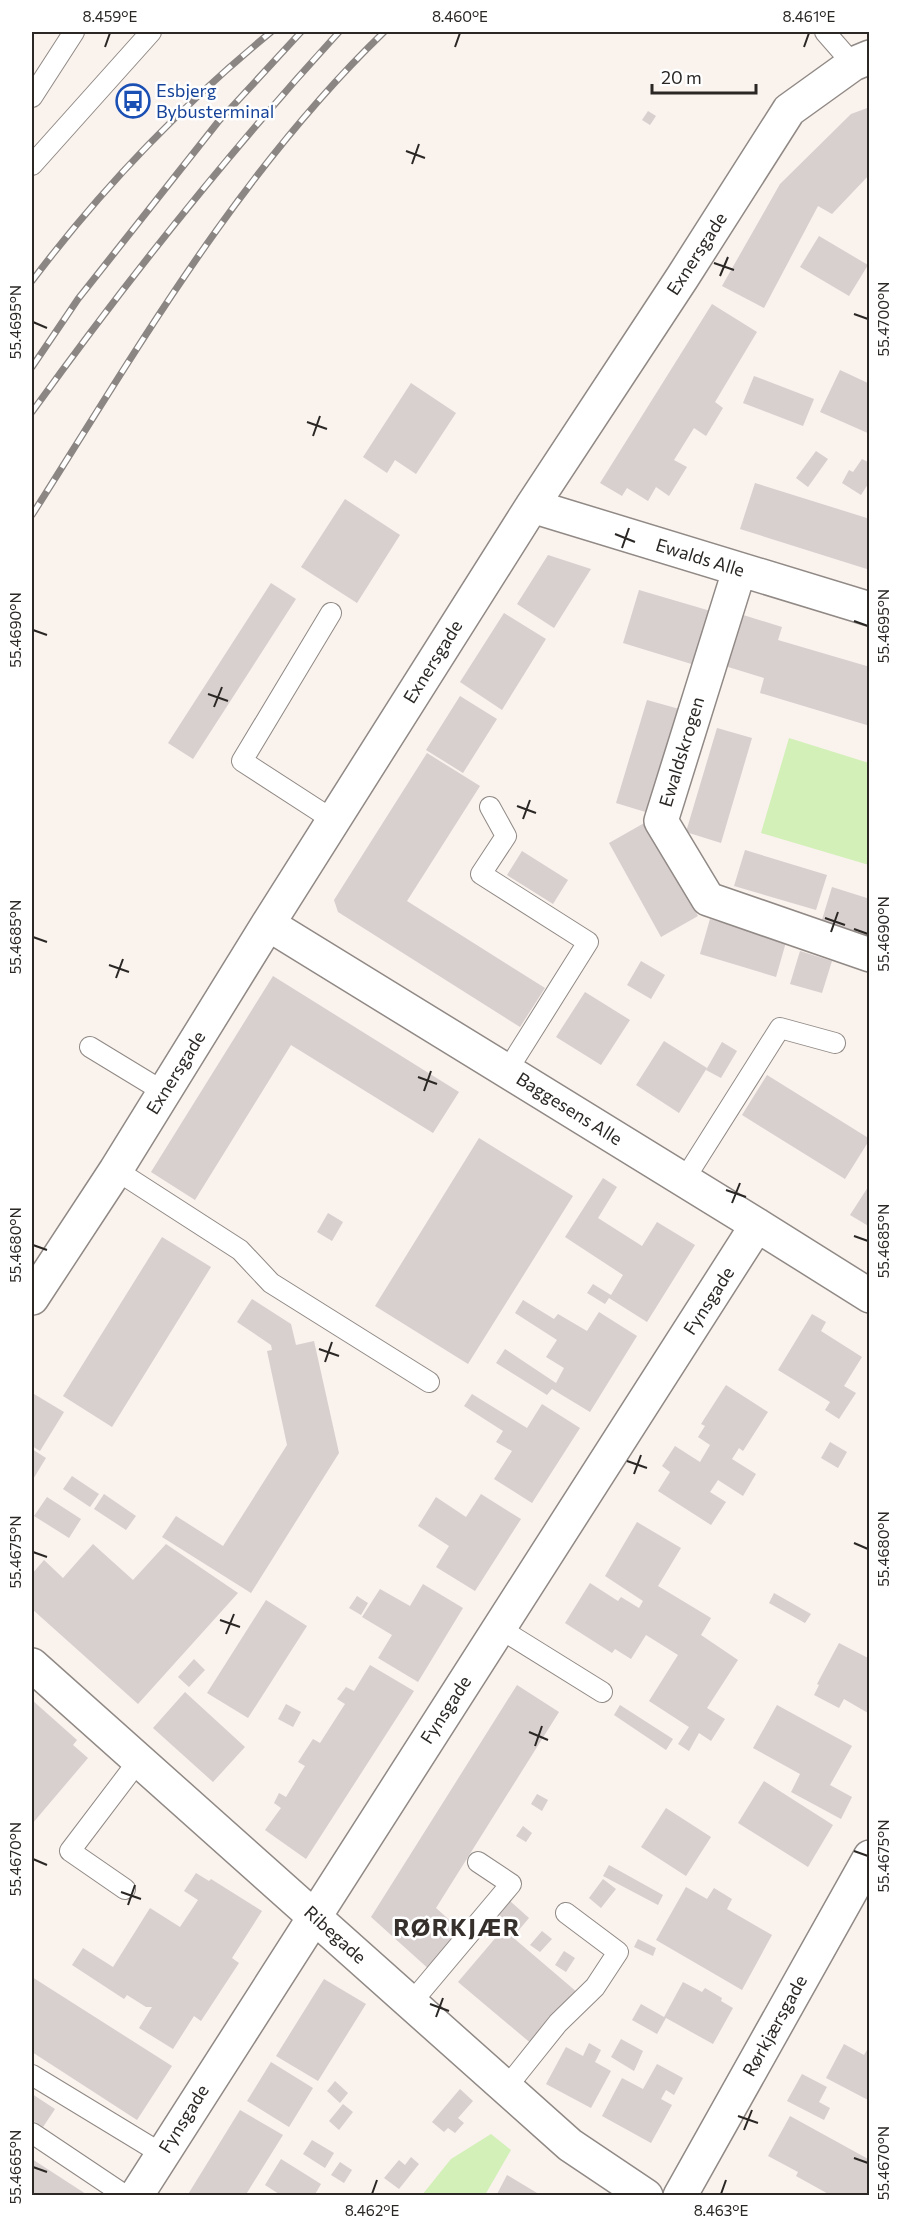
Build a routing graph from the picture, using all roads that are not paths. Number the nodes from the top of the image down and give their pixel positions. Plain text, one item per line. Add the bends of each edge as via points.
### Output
1 (74, 32) edge
2 (151, 32) edge
3 (825, 32) edge
4 (861, 61) edge
5 (32, 97) edge
6 (32, 165) edge
7 (532, 506) junction
8 (739, 571) junction
9 (870, 609) edge
10 (331, 613) dead end
11 (490, 807) dead end
12 (333, 820) junction
13 (268, 924) junction
14 (870, 955) edge
15 (835, 1043) dead end
16 (90, 1047) dead end
17 (507, 1071) junction
18 (164, 1092) junction
19 (116, 1170) junction
20 (684, 1180) junction
21 (757, 1225) junction
22 (870, 1296) edge
23 (32, 1298) edge
24 (429, 1382) dead end
25 (499, 1628) junction
26 (32, 1665) edge
27 (602, 1692) dead end
28 (139, 1760) junction
29 (870, 1857) edge
30 (478, 1862) dead end
31 (125, 1889) dead end
32 (566, 1913) dead end
33 (314, 1916) junction
34 (411, 2002) junction
35 (32, 2075) edge
36 (506, 2088) junction
37 (32, 2133) edge
38 (162, 2154) junction
39 (126, 2196) edge
40 (136, 2196) edge
41 (646, 2196) edge
42 (680, 2196) edge

1 - 5 lane
2 - 6 lane
3 - 4 lane
4 - 7 street, Exnersgade via 789,110
7 - 8 street, Ewalds Alle
7 - 12 street, Exnersgade
8 - 9 street, Ewalds Alle
8 - 14 street, Ewaldskrogen via 661,821 708,899
10 - 12 lane via 242,761
11 - 17 lane via 506,836 482,874 588,942
12 - 13 street, Exnersgade
13 - 17 street, Baggesens Alle
13 - 18 street, Exnersgade
15 - 20 lane via 780,1028
16 - 18 lane
17 - 20 street, Baggesens Alle
18 - 19 street, Exnersgade
19 - 23 street, Exnersgade
19 - 24 lane via 240,1250 271,1283
20 - 21 street, Baggesens Alle
21 - 22 street, Baggesens Alle
21 - 25 street, Fynsgade
25 - 27 lane
25 - 33 street, Fynsgade
26 - 28 street, Ribegade
28 - 31 lane via 70,1851
28 - 33 street, Ribegade
29 - 42 street, Rørkjærsgade
30 - 34 lane via 511,1884
32 - 36 lane via 618,1952 595,1987 558,2023
33 - 34 street, Ribegade
33 - 38 street, Fynsgade
34 - 36 street, Ribegade
35 - 38 lane
36 - 41 street, Ribegade via 570,2145
37 - 39 lane
38 - 40 street, Fynsgade

